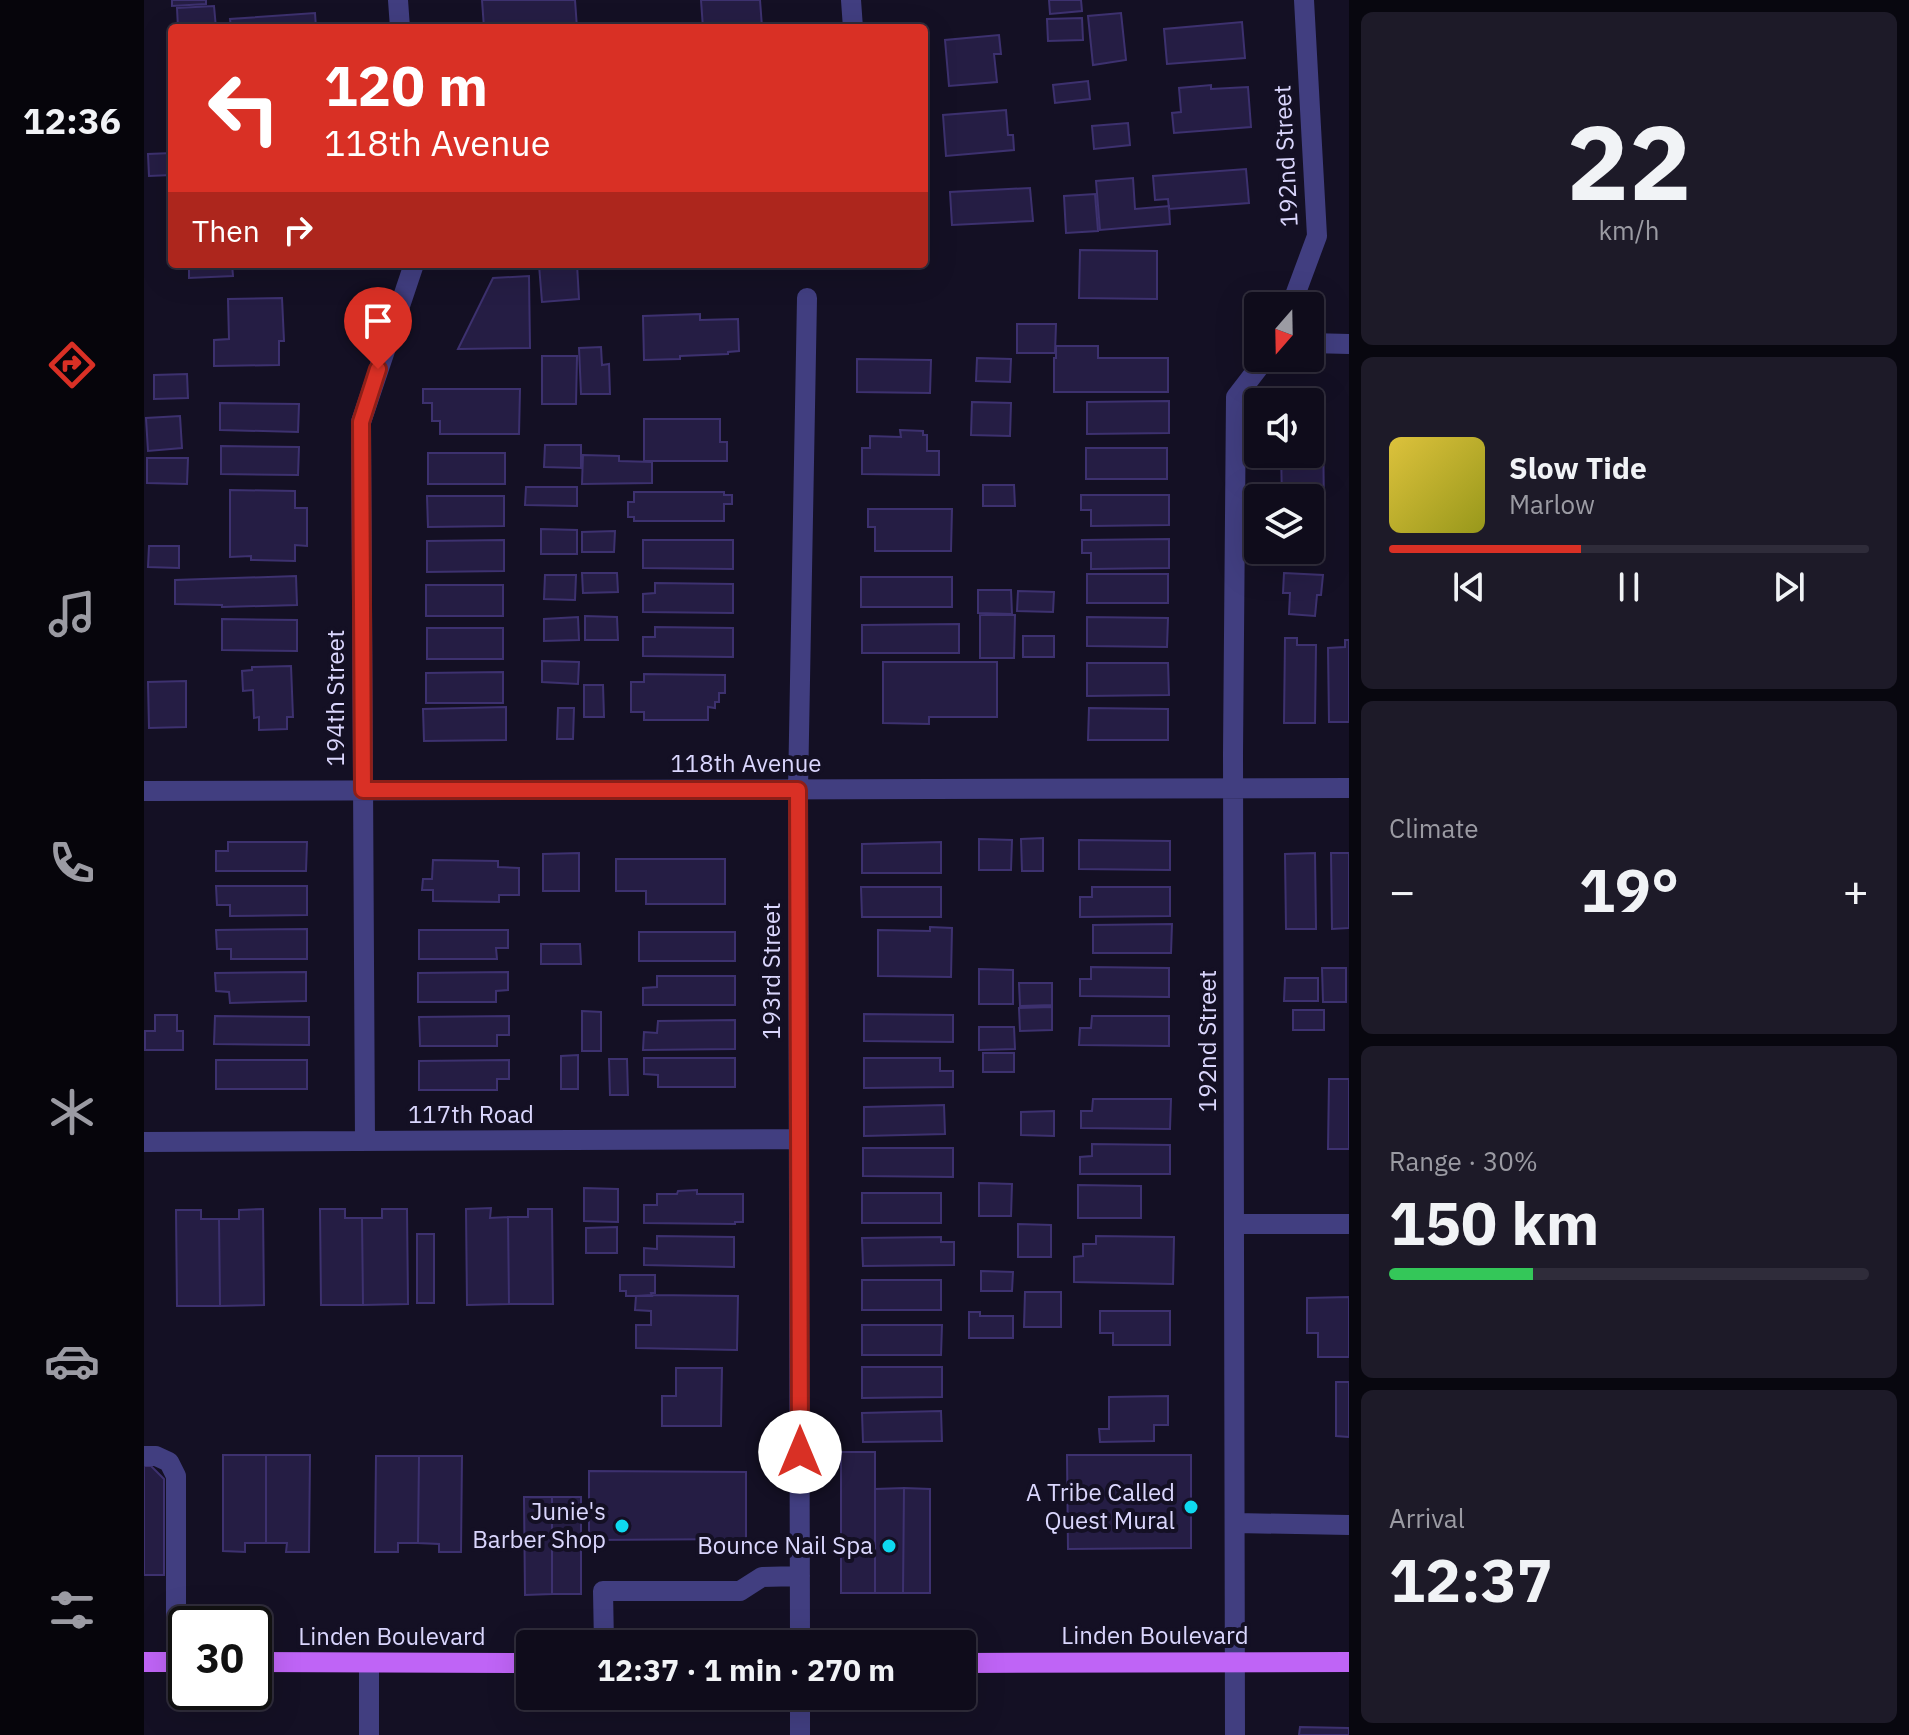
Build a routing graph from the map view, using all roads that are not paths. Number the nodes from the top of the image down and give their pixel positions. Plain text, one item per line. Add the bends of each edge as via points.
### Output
1 (398, 0) edge
2 (851, 0) edge
3 (1304, 0) edge
4 (400, 24) edge
5 (853, 24) edge
6 (413, 268) edge
7 (1296, 292) edge
8 (807, 298) dead end
9 (1324, 343) edge
10 (1349, 344) edge
11 (1255, 372) edge
12 (1349, 788) edge
13 (1233, 789) junction
14 (363, 790) junction
15 (798, 790) junction
16 (144, 791) edge
17 (799, 1139) junction
18 (365, 1141) junction
19 (144, 1142) edge
20 (1235, 1224) junction
21 (1349, 1224) edge
22 (144, 1456) edge
23 (1236, 1523) junction
24 (1349, 1525) edge
25 (800, 1576) junction
26 (179, 1606) edge
27 (604, 1630) edge
28 (800, 1630) edge
29 (144, 1662) edge
30 (168, 1662) edge
31 (272, 1662) edge
32 (1236, 1662) junction
33 (1349, 1662) edge
34 (369, 1663) junction
35 (516, 1663) edge
36 (976, 1663) edge
37 (800, 1710) edge
38 (369, 1735) edge
39 (800, 1735) edge
40 (1235, 1735) edge

1 - 4 street
2 - 5 street
3 - 7 street, 192nd Street via 1317,236
6 - 14 street, 194th Street via 361,422
8 - 15 street, 193rd Street
9 - 10 street
11 - 13 street, 192nd Street via 1236,397
12 - 13 street, 118th Avenue
13 - 15 street, 118th Avenue
13 - 20 street, 192nd Street
14 - 15 street, 118th Avenue
14 - 16 street, 118th Avenue
14 - 18 street, 194th Street
15 - 17 street, 193rd Street
17 - 18 street, 117th Road
17 - 25 street, 193rd Street
18 - 19 street, 117th Road
20 - 21 street
20 - 23 street, 192nd Street
22 - 26 street via 169,1462 176,1476
23 - 24 street
23 - 32 street, 192nd Street
25 - 27 street via 762,1577 740,1591 603,1591
25 - 28 street, 193rd Street
29 - 30 main road
31 - 34 main road, Linden Boulevard
32 - 33 main road, Linden Boulevard
32 - 36 main road, Linden Boulevard
32 - 40 street, 192nd Street
34 - 35 main road, Linden Boulevard
34 - 38 street
37 - 39 street

